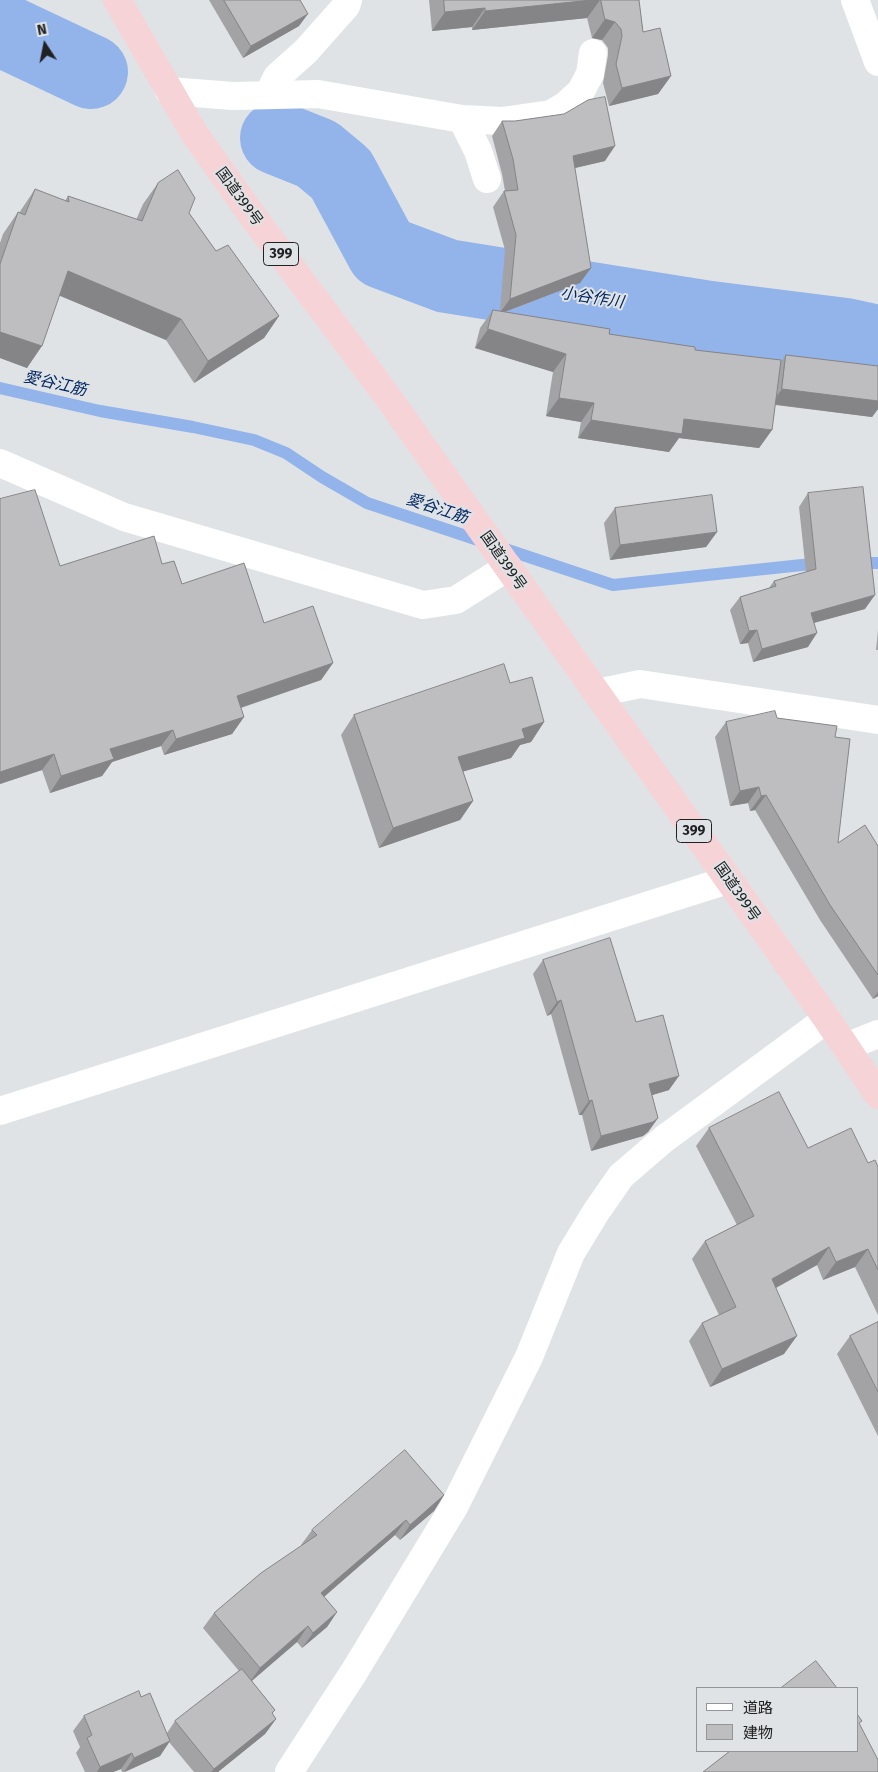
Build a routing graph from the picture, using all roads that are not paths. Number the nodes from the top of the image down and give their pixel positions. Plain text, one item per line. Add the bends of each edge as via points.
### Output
1 (117, 0) edge
2 (348, 0) edge
3 (855, 0) edge
4 (593, 53) dead end
5 (878, 62) edge
6 (169, 91) junction
7 (268, 94) junction
8 (462, 119) junction
9 (487, 179) dead end
10 (0, 463) edge
11 (508, 567) junction
12 (596, 693) junction
13 (878, 720) edge
14 (728, 880) junction
15 (827, 1019) junction
16 (878, 1034) edge
17 (846, 1047) junction
18 (878, 1095) edge
19 (0, 1111) edge
20 (286, 1770) edge

1 - 6 highway, 国道399号 / 399
2 - 7 street via 306,51 277,78
3 - 5 street
4 - 8 street via 590,74 581,92 551,114 502,121
6 - 7 street via 233,96
6 - 11 highway, 国道399号 / 399 via 194,133 254,218 385,393
7 - 8 street via 318,94
8 - 9 street
10 - 11 street via 124,517 423,605 456,600
11 - 12 highway, 国道399号 / 399
12 - 13 street via 640,684
12 - 14 highway, 国道399号 / 399
14 - 15 highway, 国道399号 / 399
14 - 19 street
15 - 17 highway, 国道399号 / 399
15 - 20 street via 664,1139 621,1176 571,1253 529,1357 454,1507 354,1672
16 - 17 street
17 - 18 highway, 国道399号 / 399

